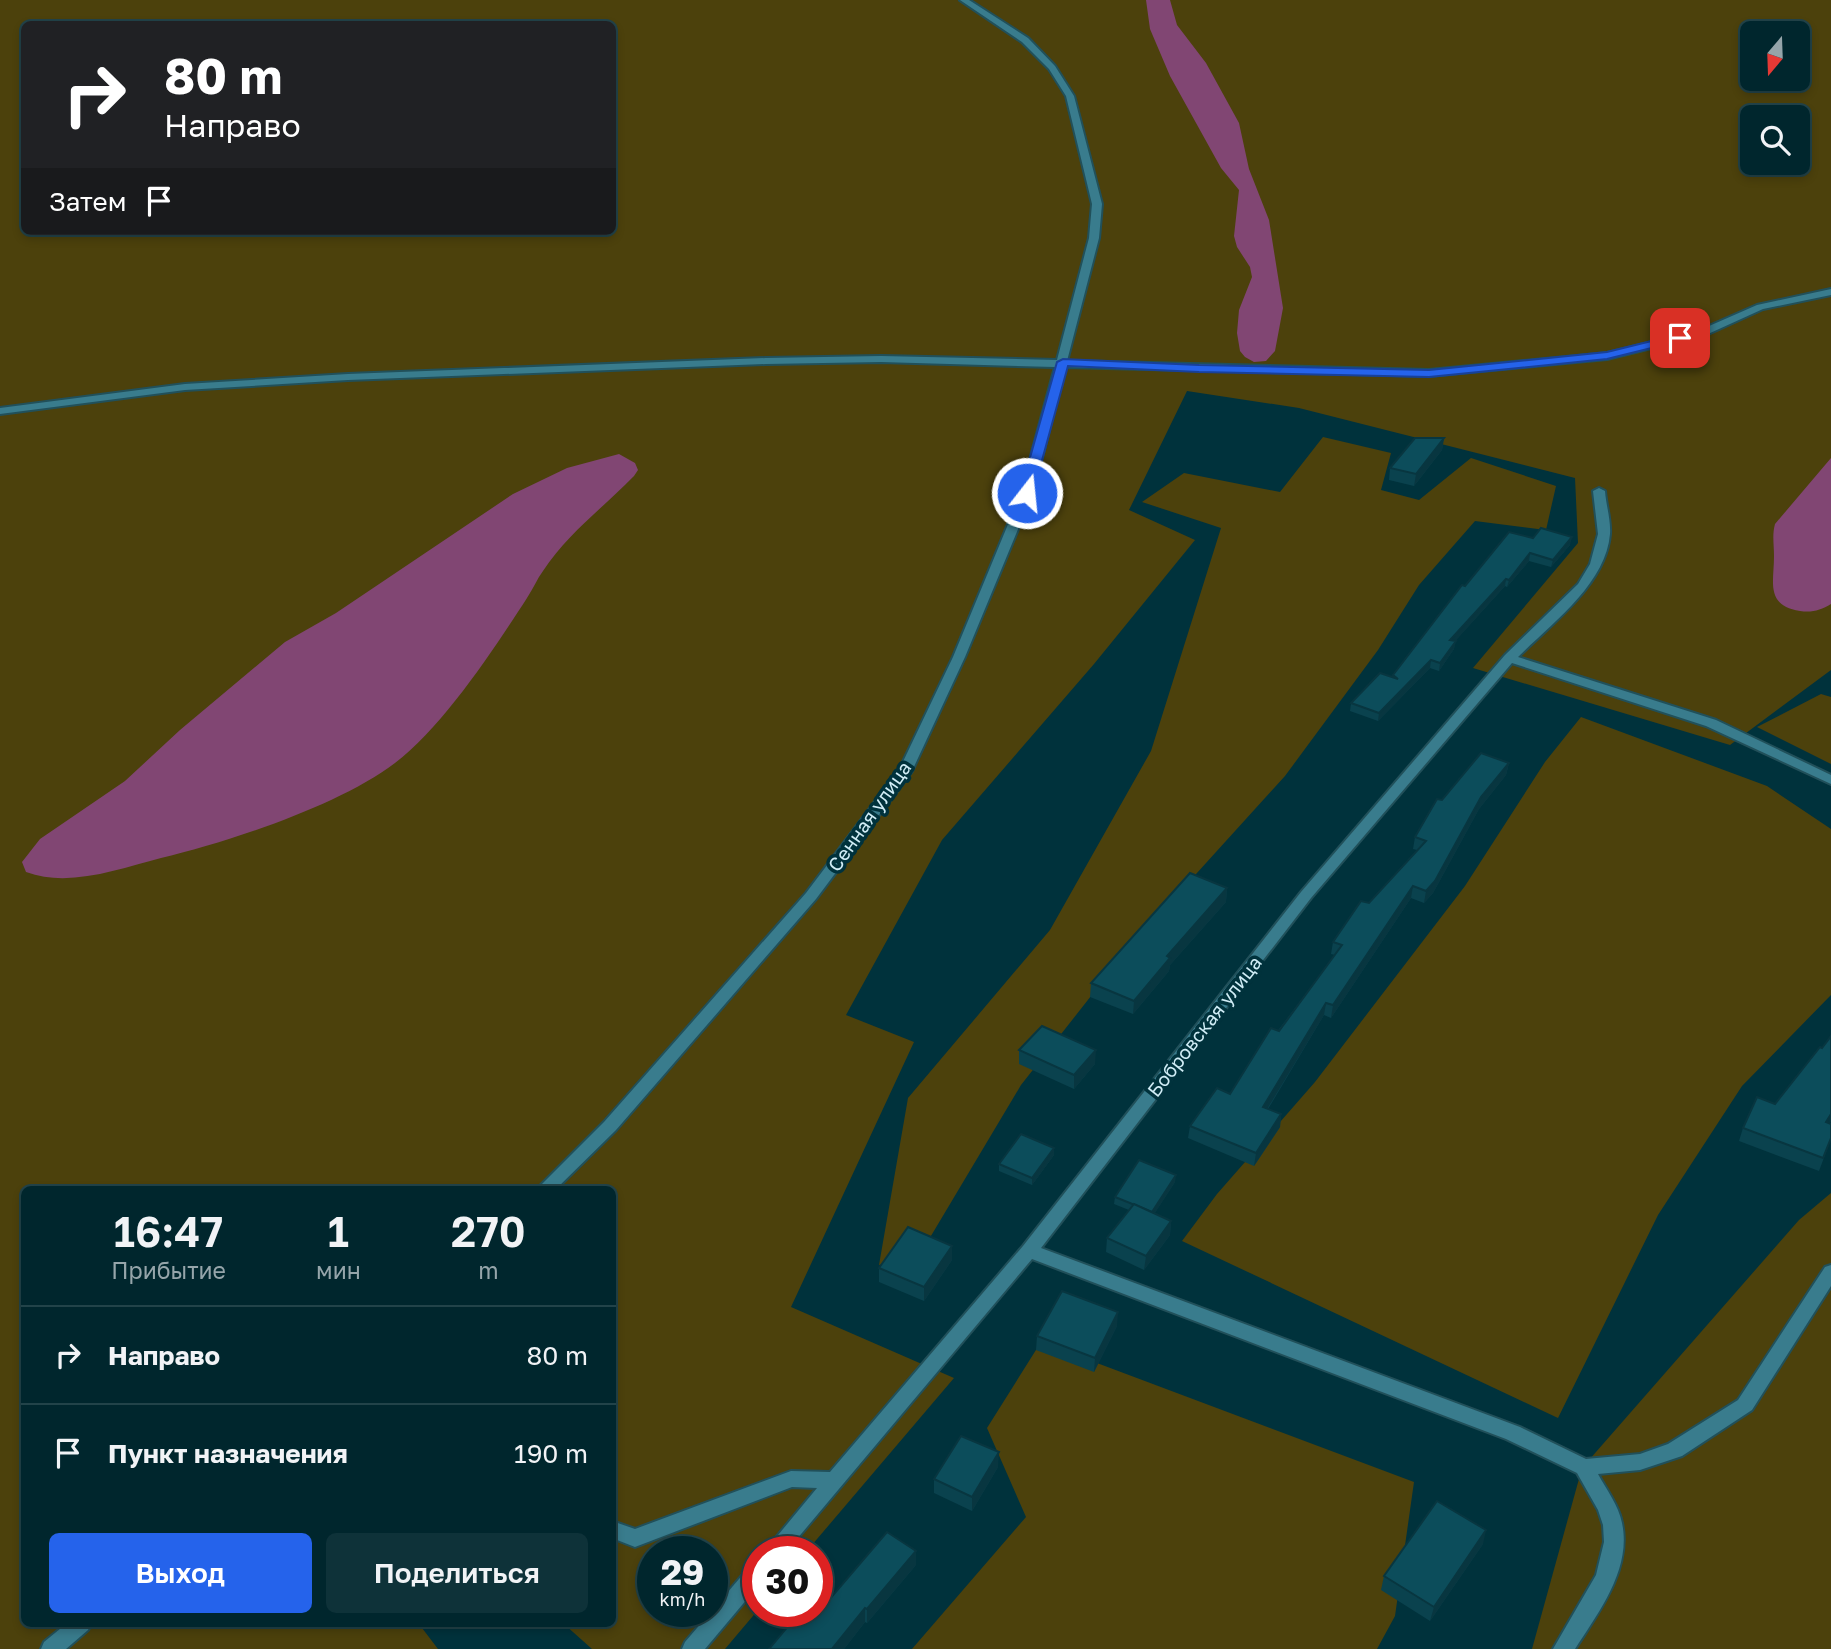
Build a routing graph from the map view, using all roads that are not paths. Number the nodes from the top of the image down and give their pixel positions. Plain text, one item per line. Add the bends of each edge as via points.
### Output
1 (964, 0) edge
2 (1831, 292) edge
3 (1063, 362) junction
4 (0, 411) edge
5 (1599, 491) dead end
6 (1509, 658) junction
7 (1831, 780) edge
8 (548, 1186) edge
9 (1029, 1251) junction
10 (1831, 1272) edge
11 (1584, 1467) junction
12 (835, 1480) junction
13 (616, 1531) edge
14 (788, 1536) edge
15 (742, 1590) edge
16 (77, 1627) edge
17 (51, 1649) edge
18 (692, 1649) edge
19 (1563, 1649) edge

1 - 3 street, Сенная улица via 1025,40 1052,68 1070,96 1097,204 1094,238
2 - 3 street via 1760,307 1704,332 1607,356 1507,367 1429,373
3 - 4 street via 779,360 348,377 185,387
3 - 8 street, Сенная улица via 1027,493 959,657 905,771 811,897 610,1126
5 - 6 street, Бобровская улица via 1604,534 1595,564 1583,586
6 - 7 street via 1711,723
6 - 9 street, Бобровская улица via 1306,895
9 - 11 street via 1513,1433
9 - 12 street, Бобровская улица
10 - 11 street via 1745,1405 1675,1450 1640,1462
11 - 19 street via 1613,1524 1611,1563 1593,1603
12 - 13 street via 791,1479 635,1538
12 - 14 street, Бобровская улица
15 - 18 street
16 - 17 street

